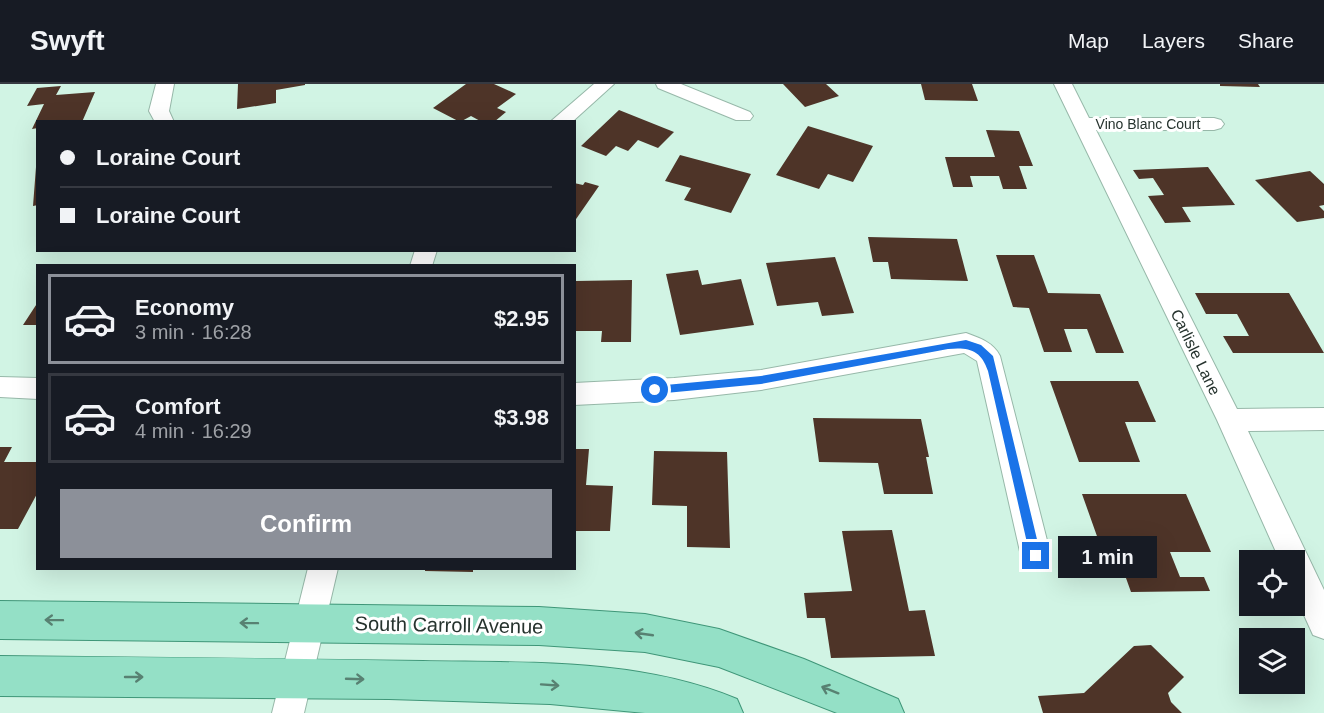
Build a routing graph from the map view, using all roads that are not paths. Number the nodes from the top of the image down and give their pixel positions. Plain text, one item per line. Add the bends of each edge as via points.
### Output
1 (165, 84) edge
2 (605, 84) edge
3 (665, 84) edge
4 (1063, 84) edge
5 (743, 116) dead end
6 (164, 120) edge
7 (561, 120) edge
8 (1083, 123) junction
9 (1214, 123) dead end
10 (0, 387) edge
11 (36, 388) edge
12 (576, 394) edge
13 (1324, 419) edge
14 (1230, 420) junction
15 (1036, 556) dead end
16 (322, 570) edge
17 (0, 620) edge
18 (308, 624) junction
19 (1324, 624) edge
20 (0, 676) edge
21 (292, 695) edge
22 (723, 713) edge
23 (884, 713) edge

1 - 6 street via 159,111
2 - 7 street
3 - 5 street
4 - 8 street, Carlisle Lane
8 - 9 street, Vino Blanc Court
8 - 14 street, Carlisle Lane
10 - 11 street
12 - 15 street via 761,380 966,344 988,356
13 - 14 street
14 - 19 street, Carlisle Lane
16 - 18 street
18 -> 17 main road, South Carroll Avenue
18 - 21 street
23 -> 18 main road, South Carroll Avenue via 719,648 645,633 539,626
20 -> 21 main road
21 -> 22 main road via 531,684 636,692

